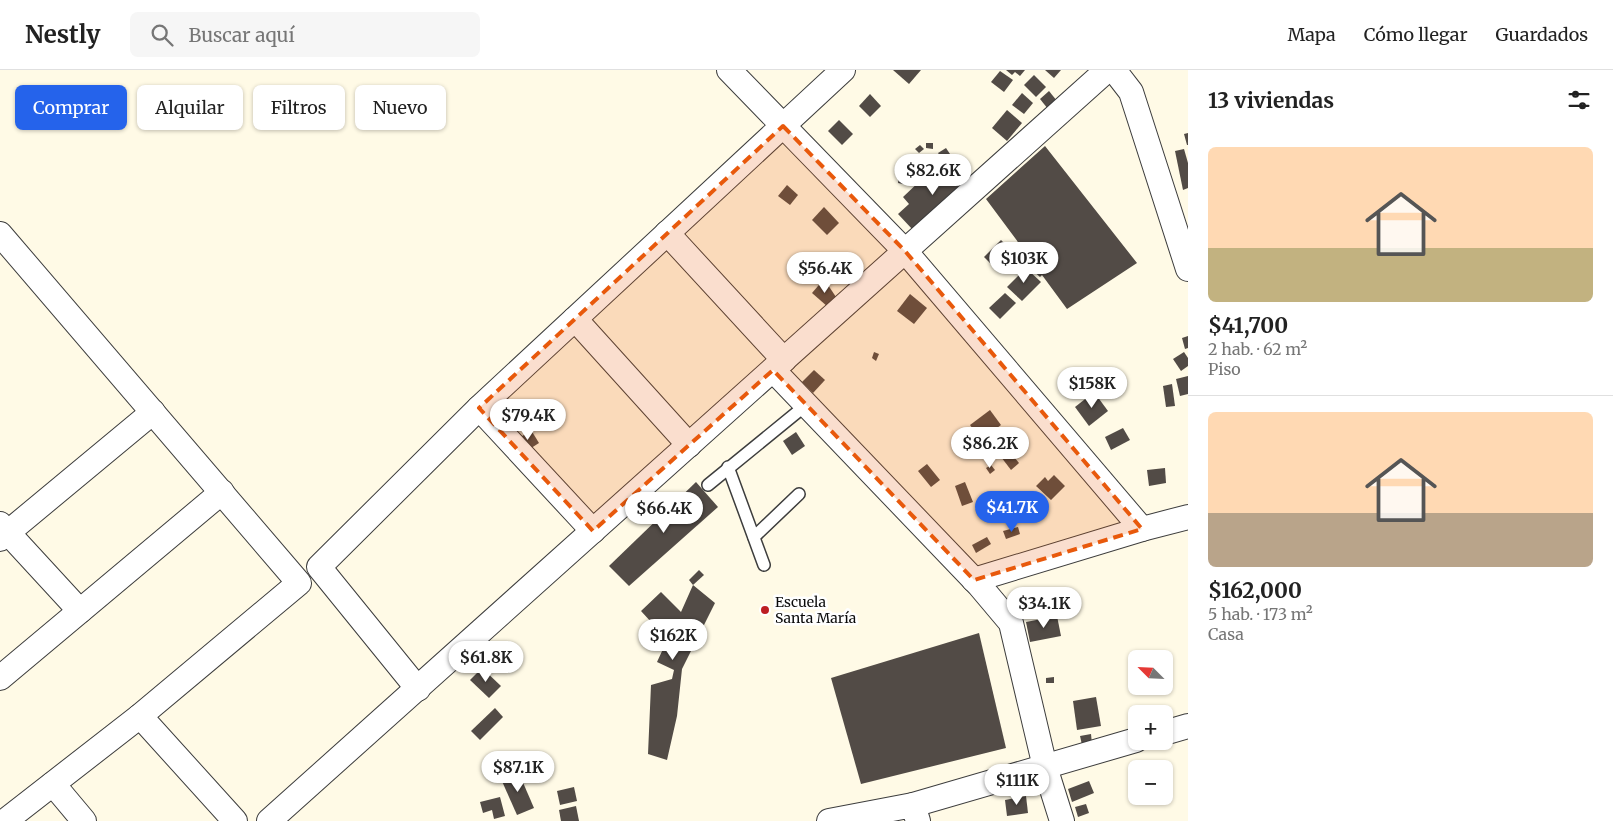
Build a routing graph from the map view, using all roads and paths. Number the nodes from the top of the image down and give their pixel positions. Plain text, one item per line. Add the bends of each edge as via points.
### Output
1 (729, 70) edge
2 (843, 70) edge
3 (1106, 70) edge
4 (1114, 70) edge
5 (783, 126) junction
6 (667, 233) junction
7 (0, 234) edge
8 (905, 251) junction
9 (1188, 268) edge
10 (574, 319) junction
11 (778, 365) junction
12 (806, 405) junction
13 (479, 408) junction
14 (154, 412) junction
15 (689, 445) junction
16 (728, 468) junction
17 (708, 485) dead end
18 (222, 492) junction
19 (799, 494) dead end
20 (1188, 518) edge
21 (1142, 529) junction
22 (593, 531) junction
23 (3, 532) edge
24 (754, 537) junction
25 (764, 565) dead end
26 (319, 567) junction
27 (974, 580) junction
28 (299, 583) junction
29 (80, 611) junction
30 (0, 678) edge
31 (418, 689) junction
32 (140, 716) junction
33 (1188, 726) edge
34 (1173, 730) edge
35 (1128, 742) edge
36 (1046, 767) junction
37 (53, 784) junction
38 (916, 813) edge
39 (4, 821) edge
40 (84, 821) edge
41 (235, 821) edge
42 (269, 821) edge
43 (829, 821) edge
44 (1062, 821) edge

1 - 5 street
2 - 5 street
3 - 8 street
4 - 9 street via 1131,92
5 - 6 street
5 - 8 street
6 - 10 street
6 - 11 street
7 - 14 street
8 - 11 street
8 - 21 street
10 - 13 street
10 - 15 street
11 - 12 street
11 - 15 street
12 - 16 lane
12 - 27 street
13 - 22 street
13 - 26 street
14 - 18 street
14 - 23 street
15 - 22 street
16 - 17 lane
16 - 24 lane
18 - 28 street
18 - 29 street
19 - 24 lane
20 - 21 street
21 - 27 street
22 - 31 street
23 - 29 street
24 - 25 lane
26 - 28 street
26 - 31 street
27 - 36 street via 1011,623
28 - 32 street
29 - 30 street
31 - 42 street
32 - 37 street
32 - 41 street
33 - 34 street
35 - 36 street
36 - 38 street
36 - 44 street
37 - 39 street
37 - 40 street
38 - 43 street

